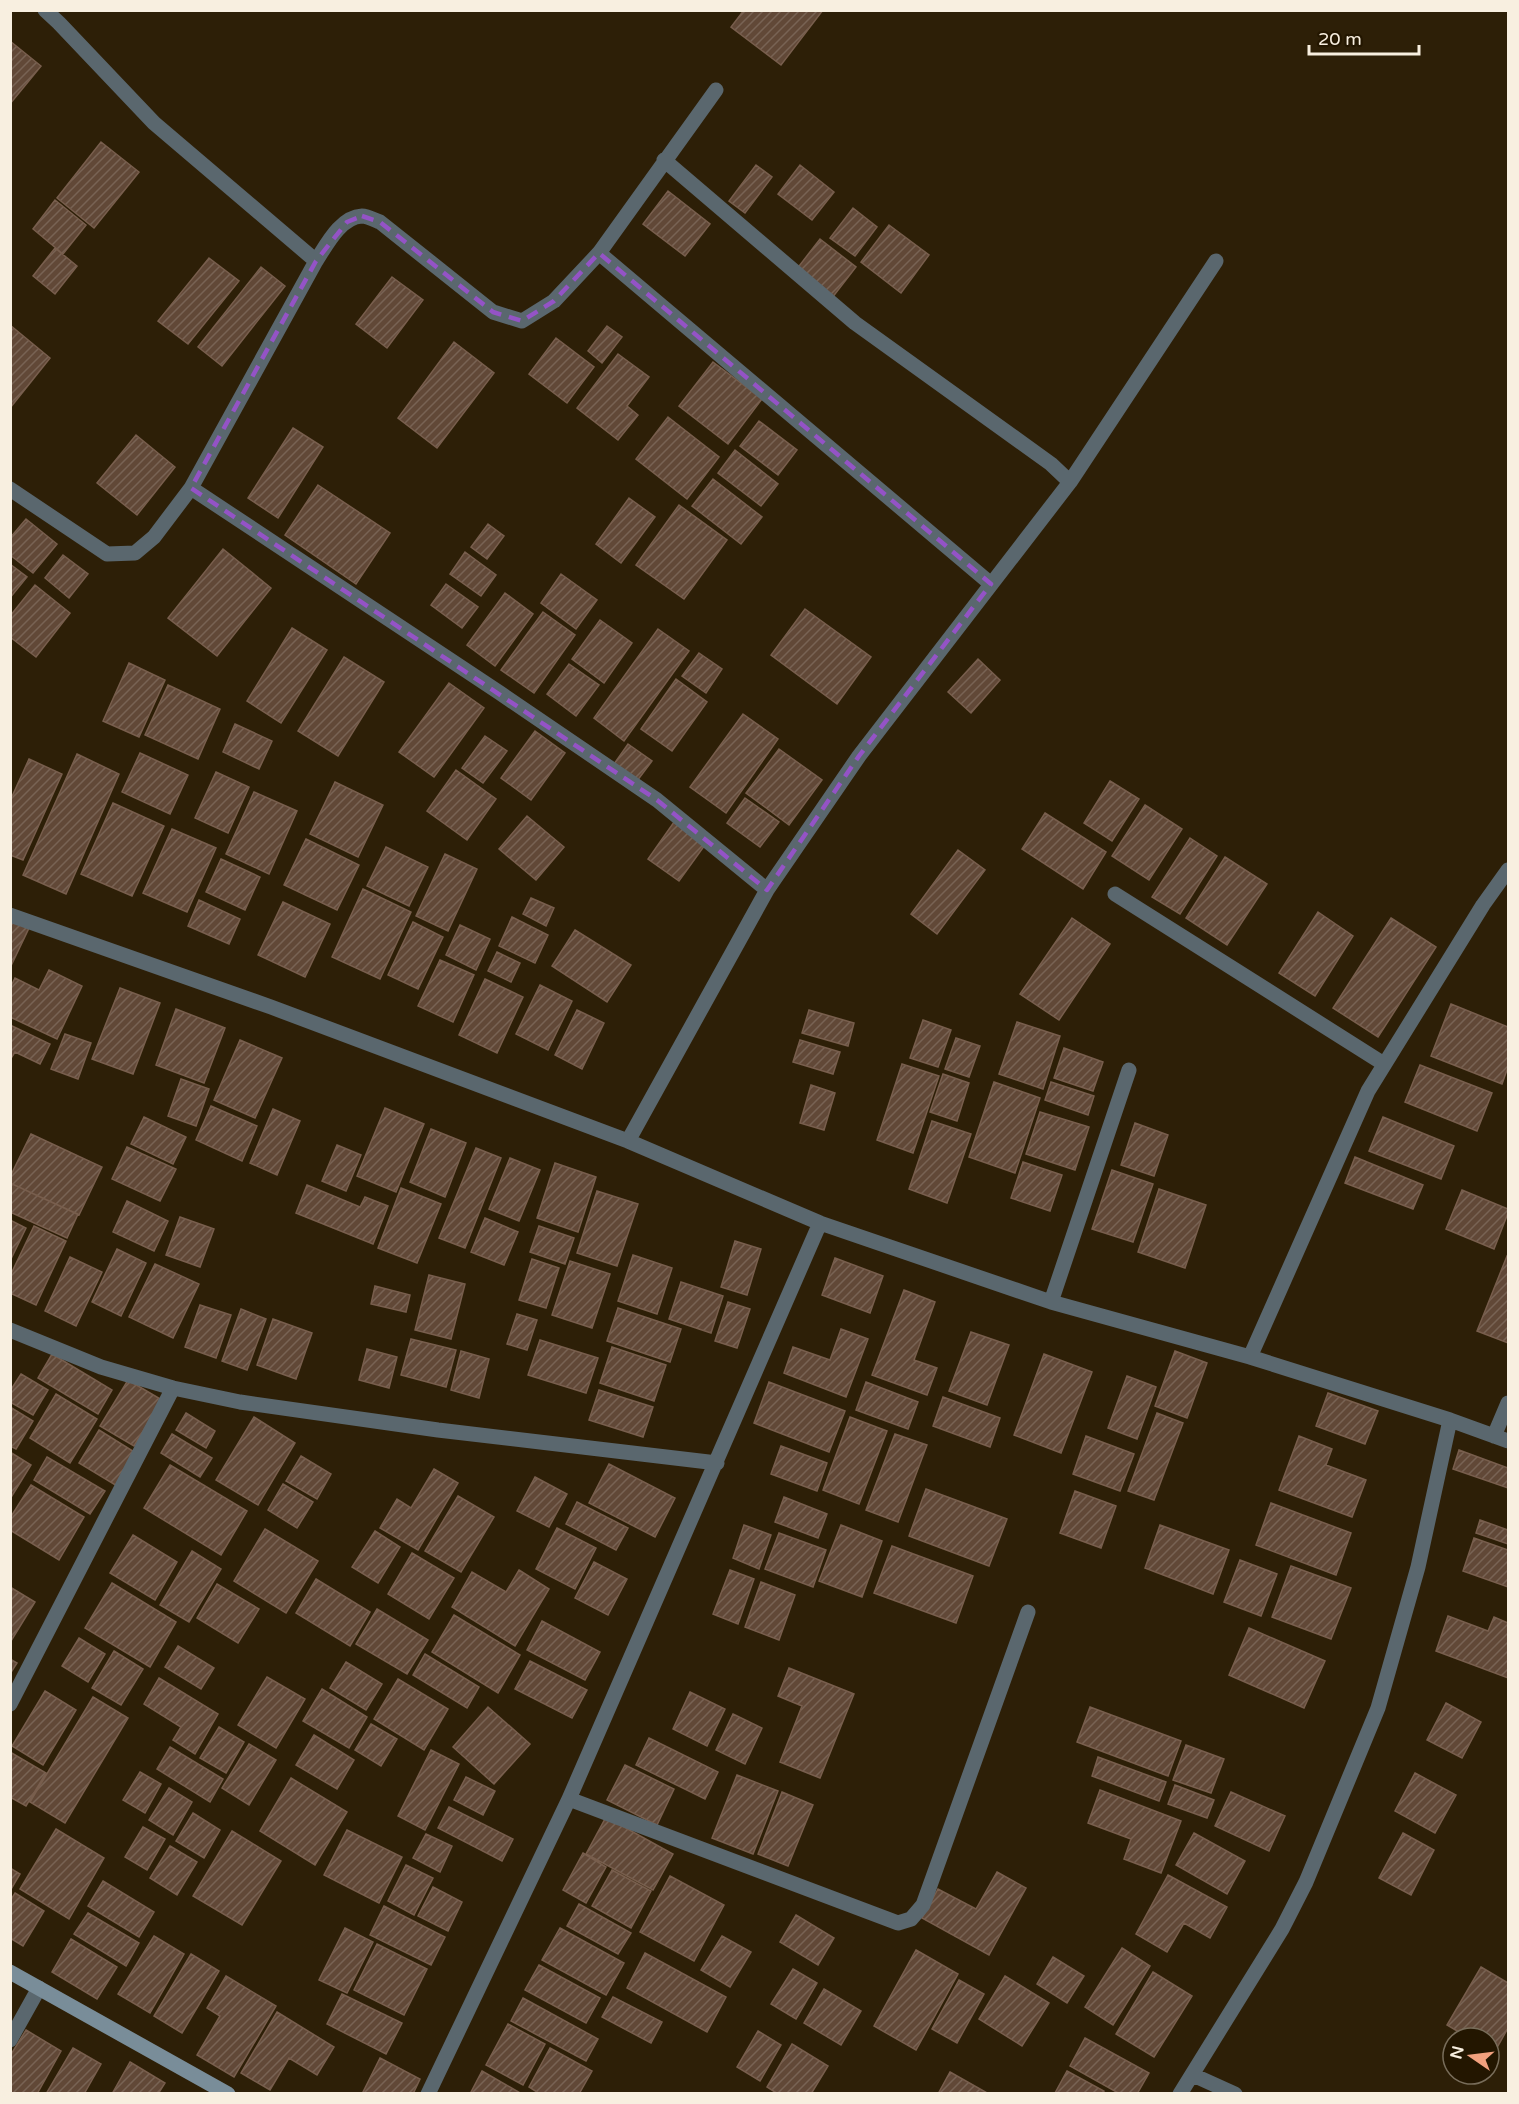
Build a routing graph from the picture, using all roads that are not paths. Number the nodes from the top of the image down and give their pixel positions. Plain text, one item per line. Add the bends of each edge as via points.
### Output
1 (45, 10) edge
2 (716, 90) dead end
3 (664, 160) junction
4 (598, 254) junction
5 (316, 261) junction
6 (1216, 261) dead end
7 (1070, 482) junction
8 (190, 488) junction
9 (10, 489) edge
10 (991, 584) junction
11 (1509, 870) edge
12 (767, 891) junction
13 (1115, 894) dead end
14 (10, 915) edge
15 (1384, 1064) junction
16 (1129, 1070) dead end
17 (628, 1141) junction
18 (820, 1223) junction
19 (1051, 1302) junction
20 (10, 1330) edge
21 (1250, 1357) junction
22 (173, 1388) junction
23 (1509, 1403) edge
24 (1450, 1420) junction
25 (1494, 1436) junction
26 (1509, 1441) edge
27 (717, 1463) junction
28 (1028, 1612) dead end
29 (10, 1704) edge
30 (569, 1799) junction
31 (10, 1971) edge
32 (39, 1988) junction
33 (10, 2040) edge
34 (1193, 2075) junction
35 (228, 2094) edge
36 (428, 2094) edge
37 (1180, 2094) edge
38 (1235, 2094) edge

1 - 5 street via 154,123
2 - 3 street
3 - 4 street
3 - 7 street via 855,324 1051,464
4 - 5 street via 554,301 522,321 493,312 380,222 362,216 341,227
4 - 10 street
5 - 8 street
6 - 7 street
7 - 10 street
8 - 9 street via 154,537 135,553 106,554
8 - 12 street via 657,800
10 - 12 street via 859,756
11 - 15 street
12 - 17 street
13 - 15 street
14 - 17 street via 271,1007
15 - 21 street via 1368,1091
16 - 19 street
17 - 18 street
18 - 19 street
18 - 27 street
19 - 21 street
20 - 22 street via 101,1367
21 - 24 street
22 - 27 street via 240,1402 438,1430
22 - 29 street
23 - 25 street
24 - 25 street
24 - 34 street via 1418,1567 1378,1708 1301,1892
25 - 26 street
27 - 30 street
28 - 30 street via 923,1905 911,1919 898,1923
30 - 36 street
31 - 32 street
32 - 33 street
32 - 35 street
34 - 37 street
34 - 38 street

